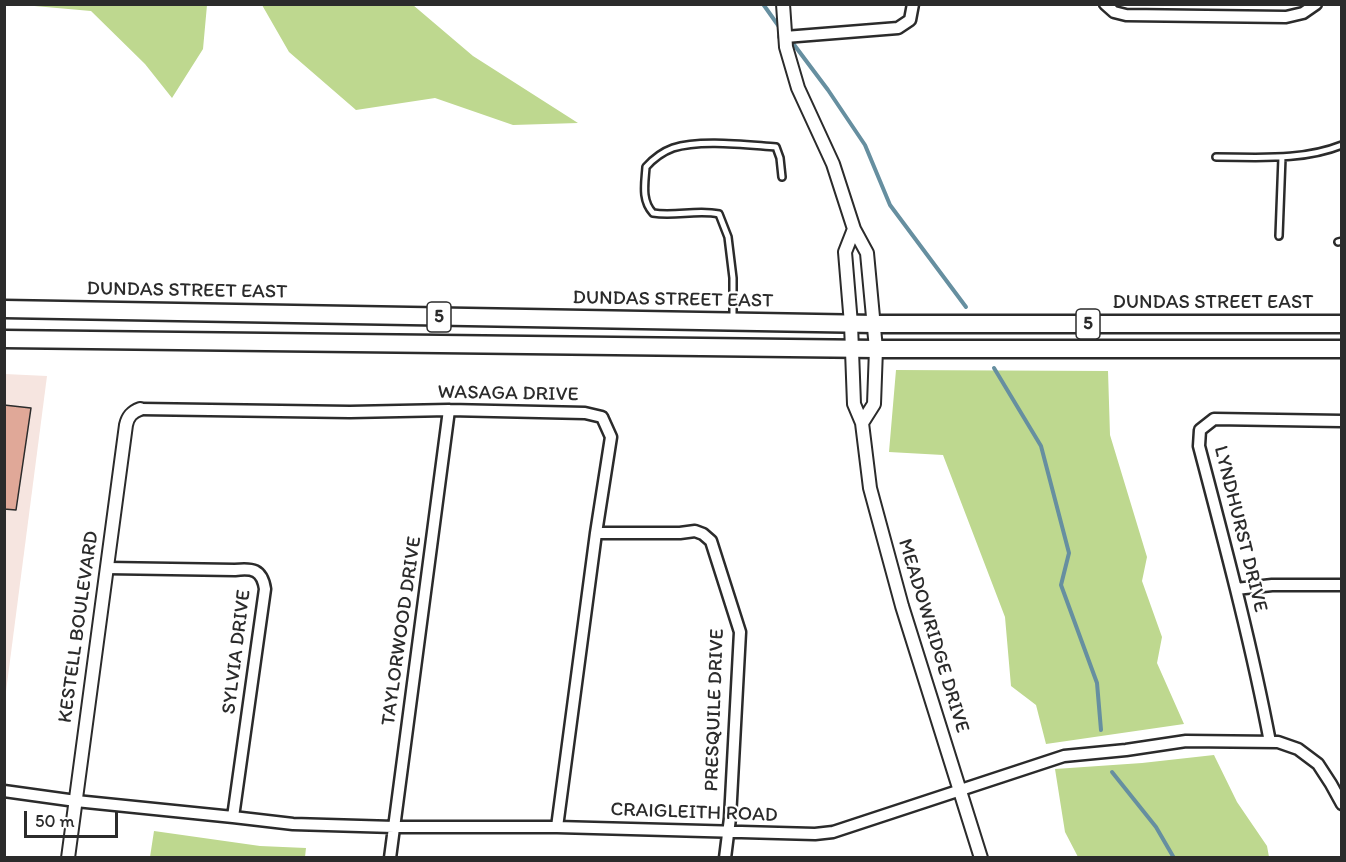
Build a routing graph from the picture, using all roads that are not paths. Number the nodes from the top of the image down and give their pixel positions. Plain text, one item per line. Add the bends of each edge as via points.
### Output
1 (783, 4) edge
2 (913, 4) edge
3 (1105, 4) edge
4 (1316, 4) edge
5 (785, 37) junction
6 (1341, 145) edge
7 (1281, 157) junction
8 (1216, 158) dead end
9 (782, 177) dead end
10 (854, 229) junction
11 (1279, 236) dead end
12 (4, 309) edge
13 (733, 322) junction
14 (851, 324) junction
15 (874, 324) junction
16 (1341, 324) edge
17 (4, 339) edge
18 (852, 349) junction
19 (876, 349) junction
20 (1341, 349) edge
21 (140, 409) joint
22 (449, 410) junction
23 (1341, 421) edge
24 (862, 423) junction
25 (596, 532) junction
26 (107, 568) junction
27 (1341, 585) edge
28 (1236, 590) junction
29 (1270, 742) junction
30 (1341, 777) edge
31 (1331, 784) junction
32 (960, 790) junction
33 (4, 791) edge
34 (76, 801) junction
35 (1341, 804) edge
36 (233, 817) junction
37 (394, 827) junction
38 (556, 827) junction
39 (729, 832) junction
40 (68, 858) edge
41 (390, 858) edge
42 (725, 858) edge
43 (981, 858) edge

1 - 5 street
2 - 5 street via 910,20 898,28
3 - 4 street via 1126,15 1286,17 1303,13
5 - 10 street via 798,88 833,164
6 - 7 lane
7 - 8 lane
7 - 11 lane
9 - 13 lane via 776,147 737,144 674,148 646,167 646,202 653,213 719,214 728,237
10 - 14 street, MEADOWRIDGE DRIVE via 845,252
10 - 15 street via 867,254
12 - 13 main road, DUNDAS STREET EAST / 5
13 - 14 main road, DUNDAS STREET EAST / 5
14 - 15 main road, DUNDAS STREET EAST / 5
14 - 18 street, MEADOWRIDGE DRIVE
15 - 16 main road, DUNDAS STREET EAST / 5
15 - 19 street
17 - 18 main road, 5
18 - 19 main road, 5
18 - 24 street, MEADOWRIDGE DRIVE via 854,404
19 - 20 main road, 5
19 - 24 street via 874,404
21 - 22 street, WASAGA DRIVE
21 - 26 street, KESTELL BOULEVARD via 132,413 126,424
22 - 25 street, WASAGA DRIVE via 585,413 602,417 611,437
22 - 37 street, TAYLORWOOD DRIVE
23 - 28 street, LYNDHURST DRIVE via 1214,419 1200,430 1199,446
24 - 32 street, MEADOWRIDGE DRIVE via 879,526
25 - 38 street, WASAGA DRIVE
25 - 39 street, PRESQUILE DRIVE via 695,531 711,541 740,632
26 - 34 street, KESTELL BOULEVARD
26 - 36 street, SYLVIA DRIVE via 249,569 259,573 264,581
27 - 28 street via 1272,585
28 - 29 street, LYNDHURST DRIVE
29 - 31 street, CRAIGLEITH ROAD via 1298,749 1318,764
29 - 32 street, CRAIGLEITH ROAD via 1186,741 1064,756
30 - 31 street
31 - 35 street, CRAIGLEITH ROAD
32 - 39 street, CRAIGLEITH ROAD via 832,832
32 - 43 street, MEADOWRIDGE DRIVE
33 - 34 street, CRAIGLEITH ROAD
34 - 36 street, CRAIGLEITH ROAD
34 - 40 street, KESTELL BOULEVARD
36 - 37 street, CRAIGLEITH ROAD via 293,824
37 - 38 street, CRAIGLEITH ROAD
37 - 41 street, TAYLORWOOD DRIVE
38 - 39 street, CRAIGLEITH ROAD
39 - 42 street, PRESQUILE DRIVE

